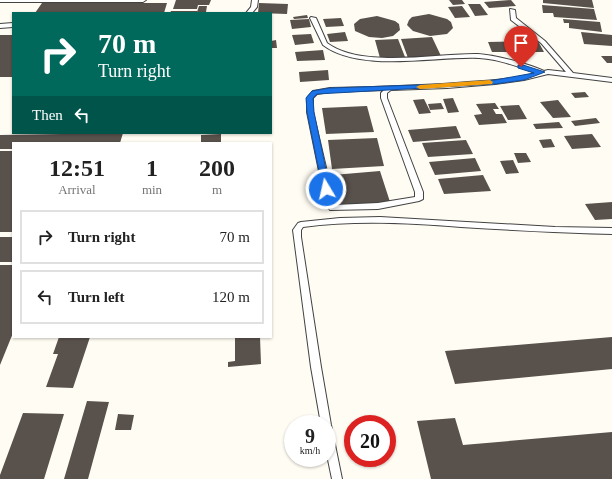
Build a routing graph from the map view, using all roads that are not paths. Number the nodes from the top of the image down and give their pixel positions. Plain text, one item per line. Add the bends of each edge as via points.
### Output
1 (0, 0) edge
2 (143, 0) edge
3 (255, 0) edge
4 (512, 10) dead end
5 (249, 12) edge
6 (314, 18) dead end
7 (0, 26) edge
8 (12, 26) edge
9 (542, 72) junction
10 (571, 74) junction
11 (612, 80) edge
12 (389, 88) junction
13 (612, 231) edge
14 (324, 415) edge
15 (334, 467) edge
16 (336, 479) edge

1 - 2 lane
3 - 5 lane via 254,7
4 - 10 lane via 513,19 543,42
6 - 9 lane via 325,44 360,57 395,59 478,56
7 - 8 lane
9 - 10 lane
9 - 12 lane via 524,78 495,82
10 - 11 lane
12 - 12 lane via 384,93 384,98 419,192 419,199 378,206 333,208 328,202 310,112 310,98 315,92 330,90
13 - 14 lane via 564,231 402,220 301,225 297,230 297,237
15 - 16 lane

